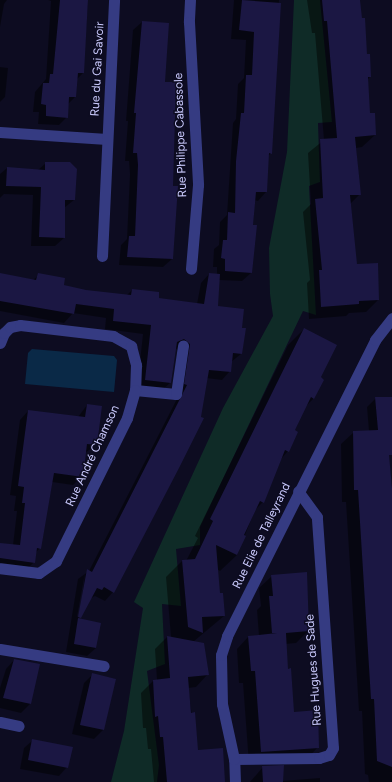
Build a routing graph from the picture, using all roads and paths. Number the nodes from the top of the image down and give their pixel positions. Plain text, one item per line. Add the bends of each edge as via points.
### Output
1 (114, 0) edge
2 (190, 0) edge
3 (0, 132) edge
4 (107, 139) junction
5 (102, 256) dead end
6 (191, 269) dead end
7 (392, 318) edge
8 (0, 343) edge
9 (183, 346) dead end
10 (135, 390) junction
11 (298, 491) junction
12 (0, 568) edge
13 (0, 649) edge
14 (104, 666) dead end
15 (0, 722) edge
16 (19, 726) dead end
17 (234, 760) junction
18 (235, 782) edge

1 - 4 street, Rue du Gai Savoir
2 - 6 street, Rue Philippe Cabassole via 188,22 198,185
3 - 4 street
4 - 5 street, Rue du Gai Savoir
7 - 11 street, Rue Elie de Talleyrand via 375,340
8 - 10 street, Rue André Chamson via 10,327 20,325 113,336 131,346 136,365
9 - 10 street via 176,394
10 - 12 street, Rue André Chamson via 127,418 56,561 39,573
11 - 17 street, Rue Elie de Talleyrand via 227,636 221,655 222,704
11 - 17 street, Rue Hugues de Sade via 317,517 333,748 329,755 319,758
13 - 14 street
15 - 16 street
17 - 18 street, Rue Elie de Talleyrand

